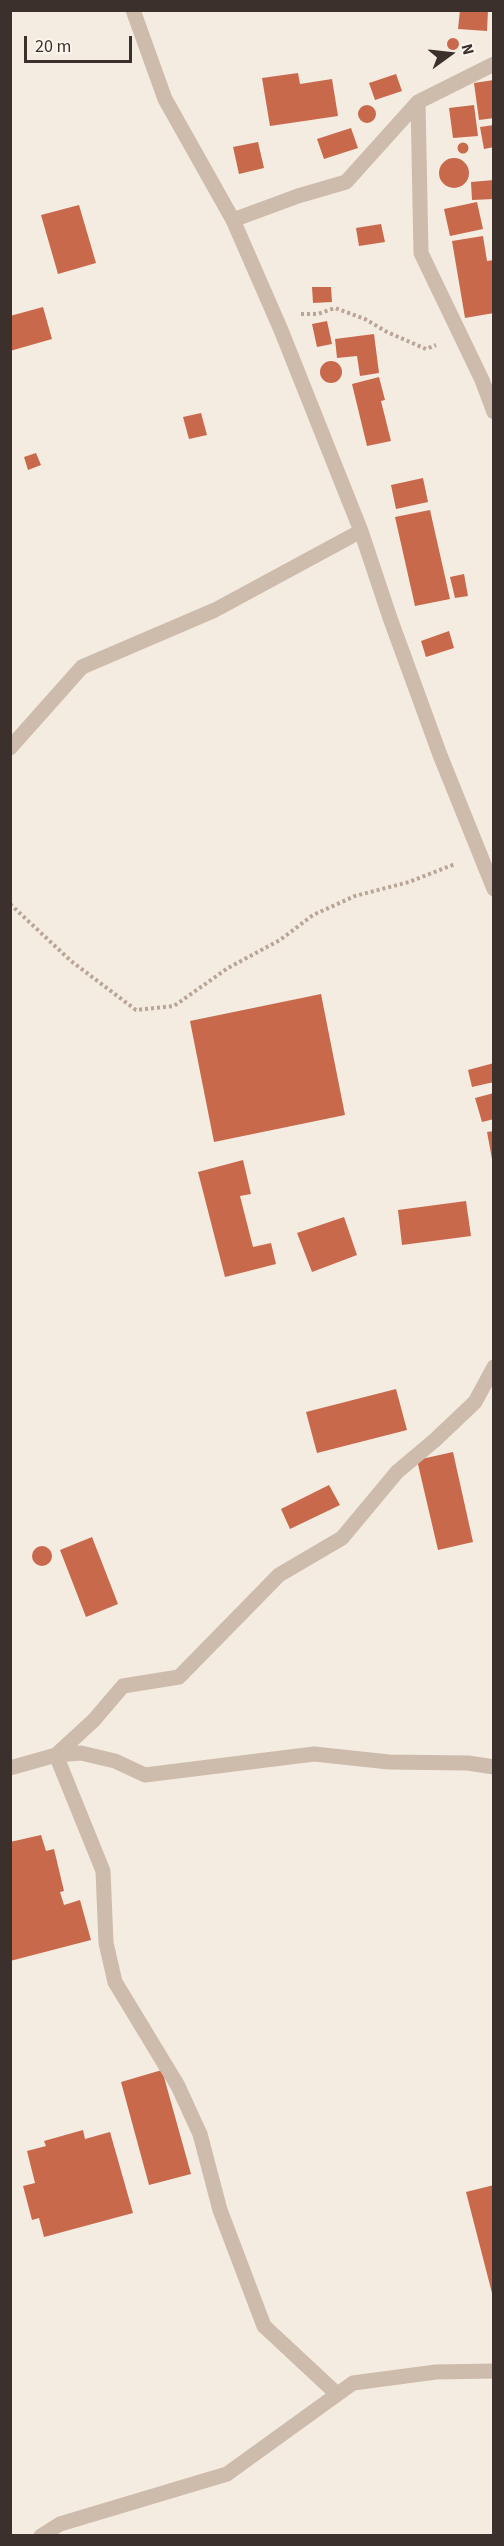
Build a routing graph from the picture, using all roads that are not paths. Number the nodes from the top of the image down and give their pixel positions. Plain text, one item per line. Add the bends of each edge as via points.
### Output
1 (133, 10) edge
2 (494, 64) edge
3 (418, 102) junction
4 (233, 220) junction
5 (494, 412) edge
6 (361, 531) junction
7 (10, 748) edge
8 (494, 889) edge
9 (494, 1367) edge
10 (56, 1755) junction
11 (494, 1767) edge
12 (10, 1768) edge
13 (494, 2371) edge
14 (337, 2394) junction
15 (41, 2535) edge

1 - 4 street via 165,99
2 - 3 street
3 - 4 street via 346,182
3 - 5 street via 421,253
4 - 6 street
6 - 7 street via 214,610 82,667
6 - 8 street via 440,755
9 - 10 street via 475,1402 397,1472 342,1538 279,1575 179,1677 123,1686
10 - 11 street via 81,1753 115,1761 145,1775 314,1754
10 - 12 street
10 - 14 street via 103,1871 106,1943 115,1982 178,2086 200,2134 220,2210 264,2326
13 - 14 street via 436,2372 353,2383
14 - 15 street via 227,2474 60,2524

